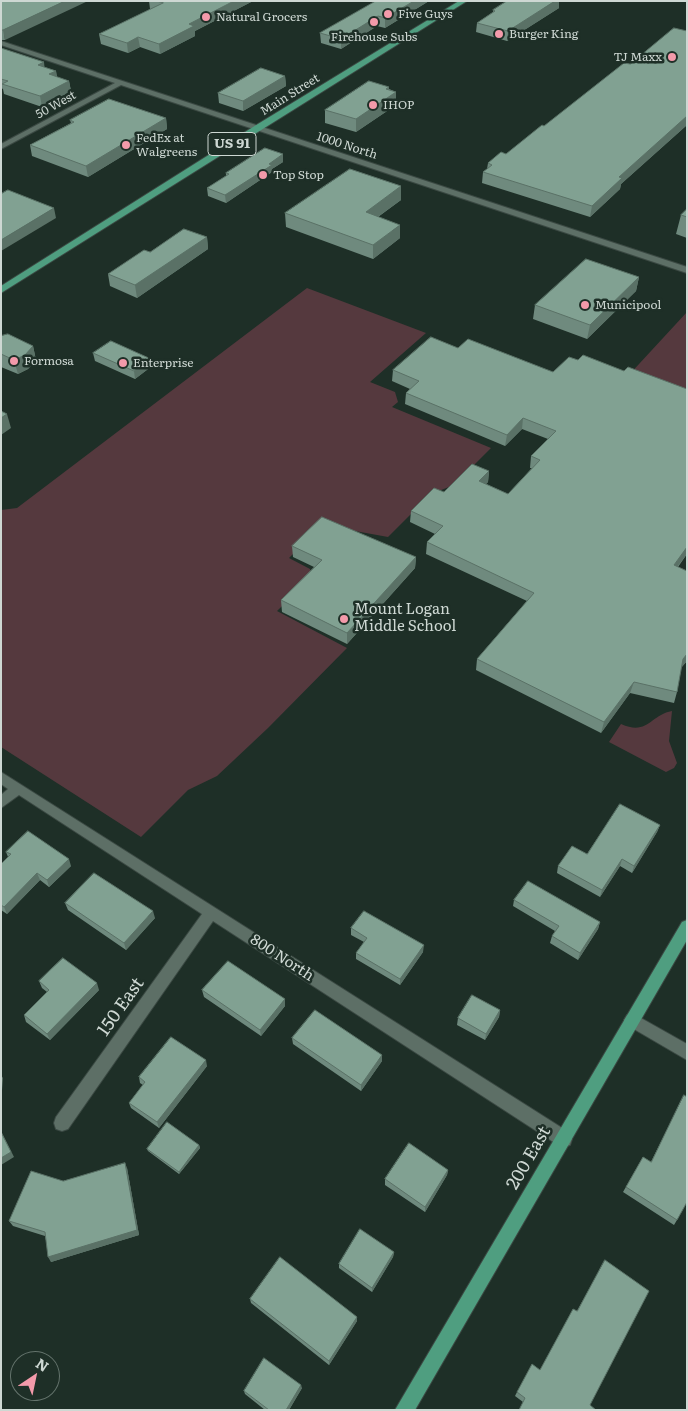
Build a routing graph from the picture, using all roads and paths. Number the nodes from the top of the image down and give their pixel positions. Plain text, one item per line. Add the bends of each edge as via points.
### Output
1 (464, 1) edge
2 (1, 43) edge
3 (14, 47) junction
4 (2, 53) edge
5 (120, 82) junction
6 (256, 129) junction
7 (1, 147) edge
8 (687, 270) edge
9 (1, 290) edge
10 (1, 777) edge
11 (18, 788) junction
12 (1, 803) edge
13 (211, 912) junction
14 (687, 926) edge
15 (632, 1020) junction
16 (687, 1052) edge
17 (62, 1123) dead end
18 (564, 1139) junction
19 (404, 1410) edge

1 - 6 main road, Main Street / US 91
2 - 3 street, 1000 North
3 - 4 street
3 - 5 street, 1000 North
5 - 6 street, 1000 North
5 - 7 street, 50 West
6 - 8 street, 1000 North
6 - 9 main road, Main Street / US 91
10 - 11 street, 800 North
11 - 12 street
11 - 13 street, 800 North
13 - 17 street, 150 East
13 - 18 street, 800 North
14 - 15 main road, 200 East
15 - 16 street
15 - 18 main road, 200 East
18 - 19 main road, 200 East

